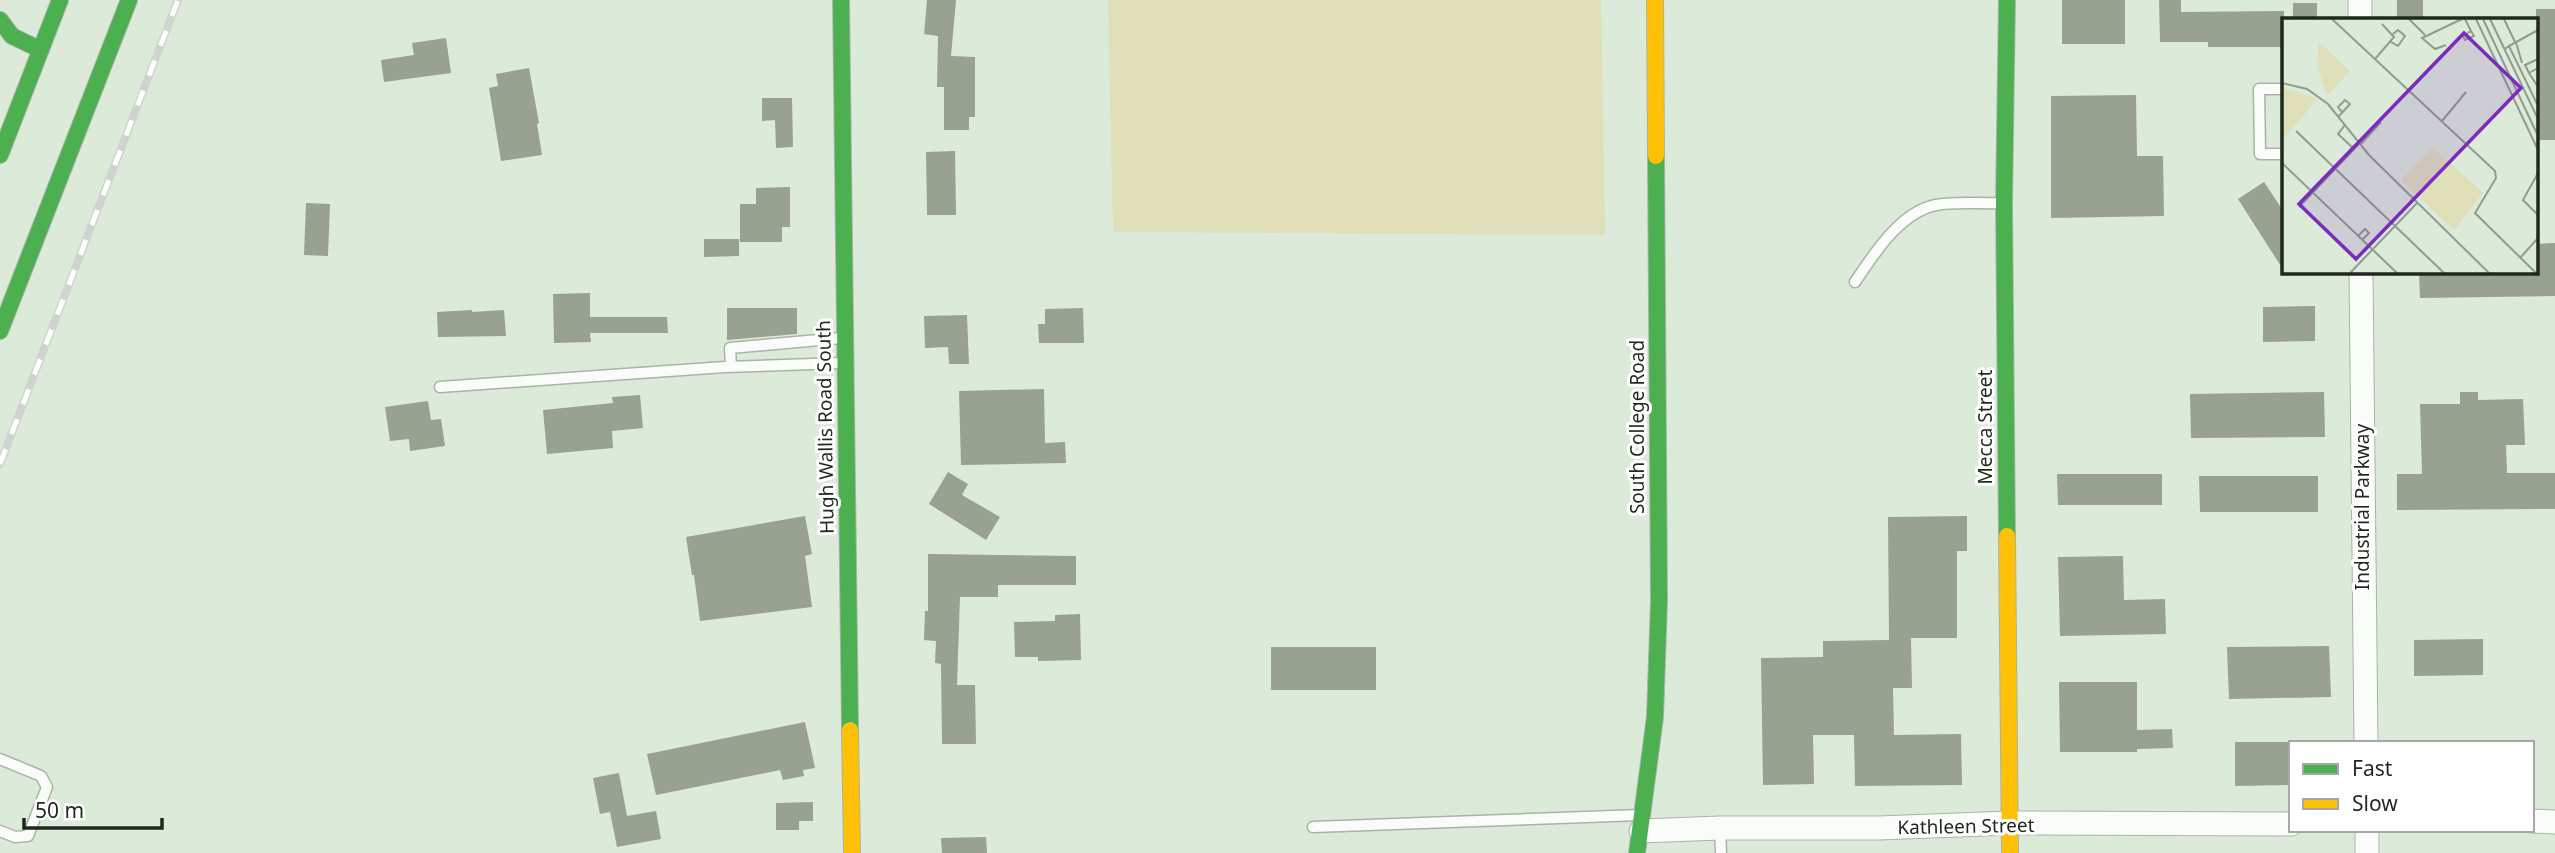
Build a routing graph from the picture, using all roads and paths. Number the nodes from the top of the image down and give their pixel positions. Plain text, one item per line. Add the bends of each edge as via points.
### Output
1 (60, 0) edge
2 (129, 0) edge
3 (841, 0) edge
4 (1655, 0) edge
5 (2007, 0) edge
6 (2360, 0) edge
7 (2360, 18) edge
8 (0, 20) edge
9 (41, 50) junction
10 (2282, 89) edge
11 (2282, 154) edge
12 (0, 155) edge
13 (2004, 203) junction
14 (2361, 273) edge
15 (1855, 282) dead end
16 (0, 331) edge
17 (845, 338) junction
18 (846, 363) junction
19 (731, 367) junction
20 (440, 387) dead end
21 (2366, 741) edge
22 (0, 759) edge
23 (2534, 821) edge
24 (2555, 822) edge
25 (2009, 823) junction
26 (2289, 824) edge
27 (1313, 827) dead end
28 (1720, 828) junction
29 (0, 831) edge
30 (2367, 832) edge
31 (1640, 833) edge
32 (852, 853) edge
33 (1721, 853) edge
34 (2010, 853) edge
35 (2367, 853) edge

1 - 9 main road
2 - 16 main road
3 - 17 main road, Hugh Wallis Road South
4 - 31 main road, South College Road via 1659,601 1655,717
5 - 13 main road, Mecca Street
6 - 7 street
8 - 9 main road via 15,39
9 - 12 main road
10 - 11 lane via 2259,89 2260,154
13 - 15 lane via 1935,205 1915,213 1892,233
13 - 25 main road, Mecca Street
14 - 21 street, Industrial Parkway
17 - 18 main road, Hugh Wallis Road South
17 - 19 lane via 730,348
18 - 19 lane
18 - 32 main road, Hugh Wallis Road South
19 - 20 lane
22 - 29 lane via 41,776 47,787 27,836
23 - 24 street
25 - 26 street, Kathleen Street
25 - 28 street, Kathleen Street
25 - 34 main road, Mecca Street
27 - 31 lane
28 - 31 street, Kathleen Street
28 - 33 lane
30 - 35 street

